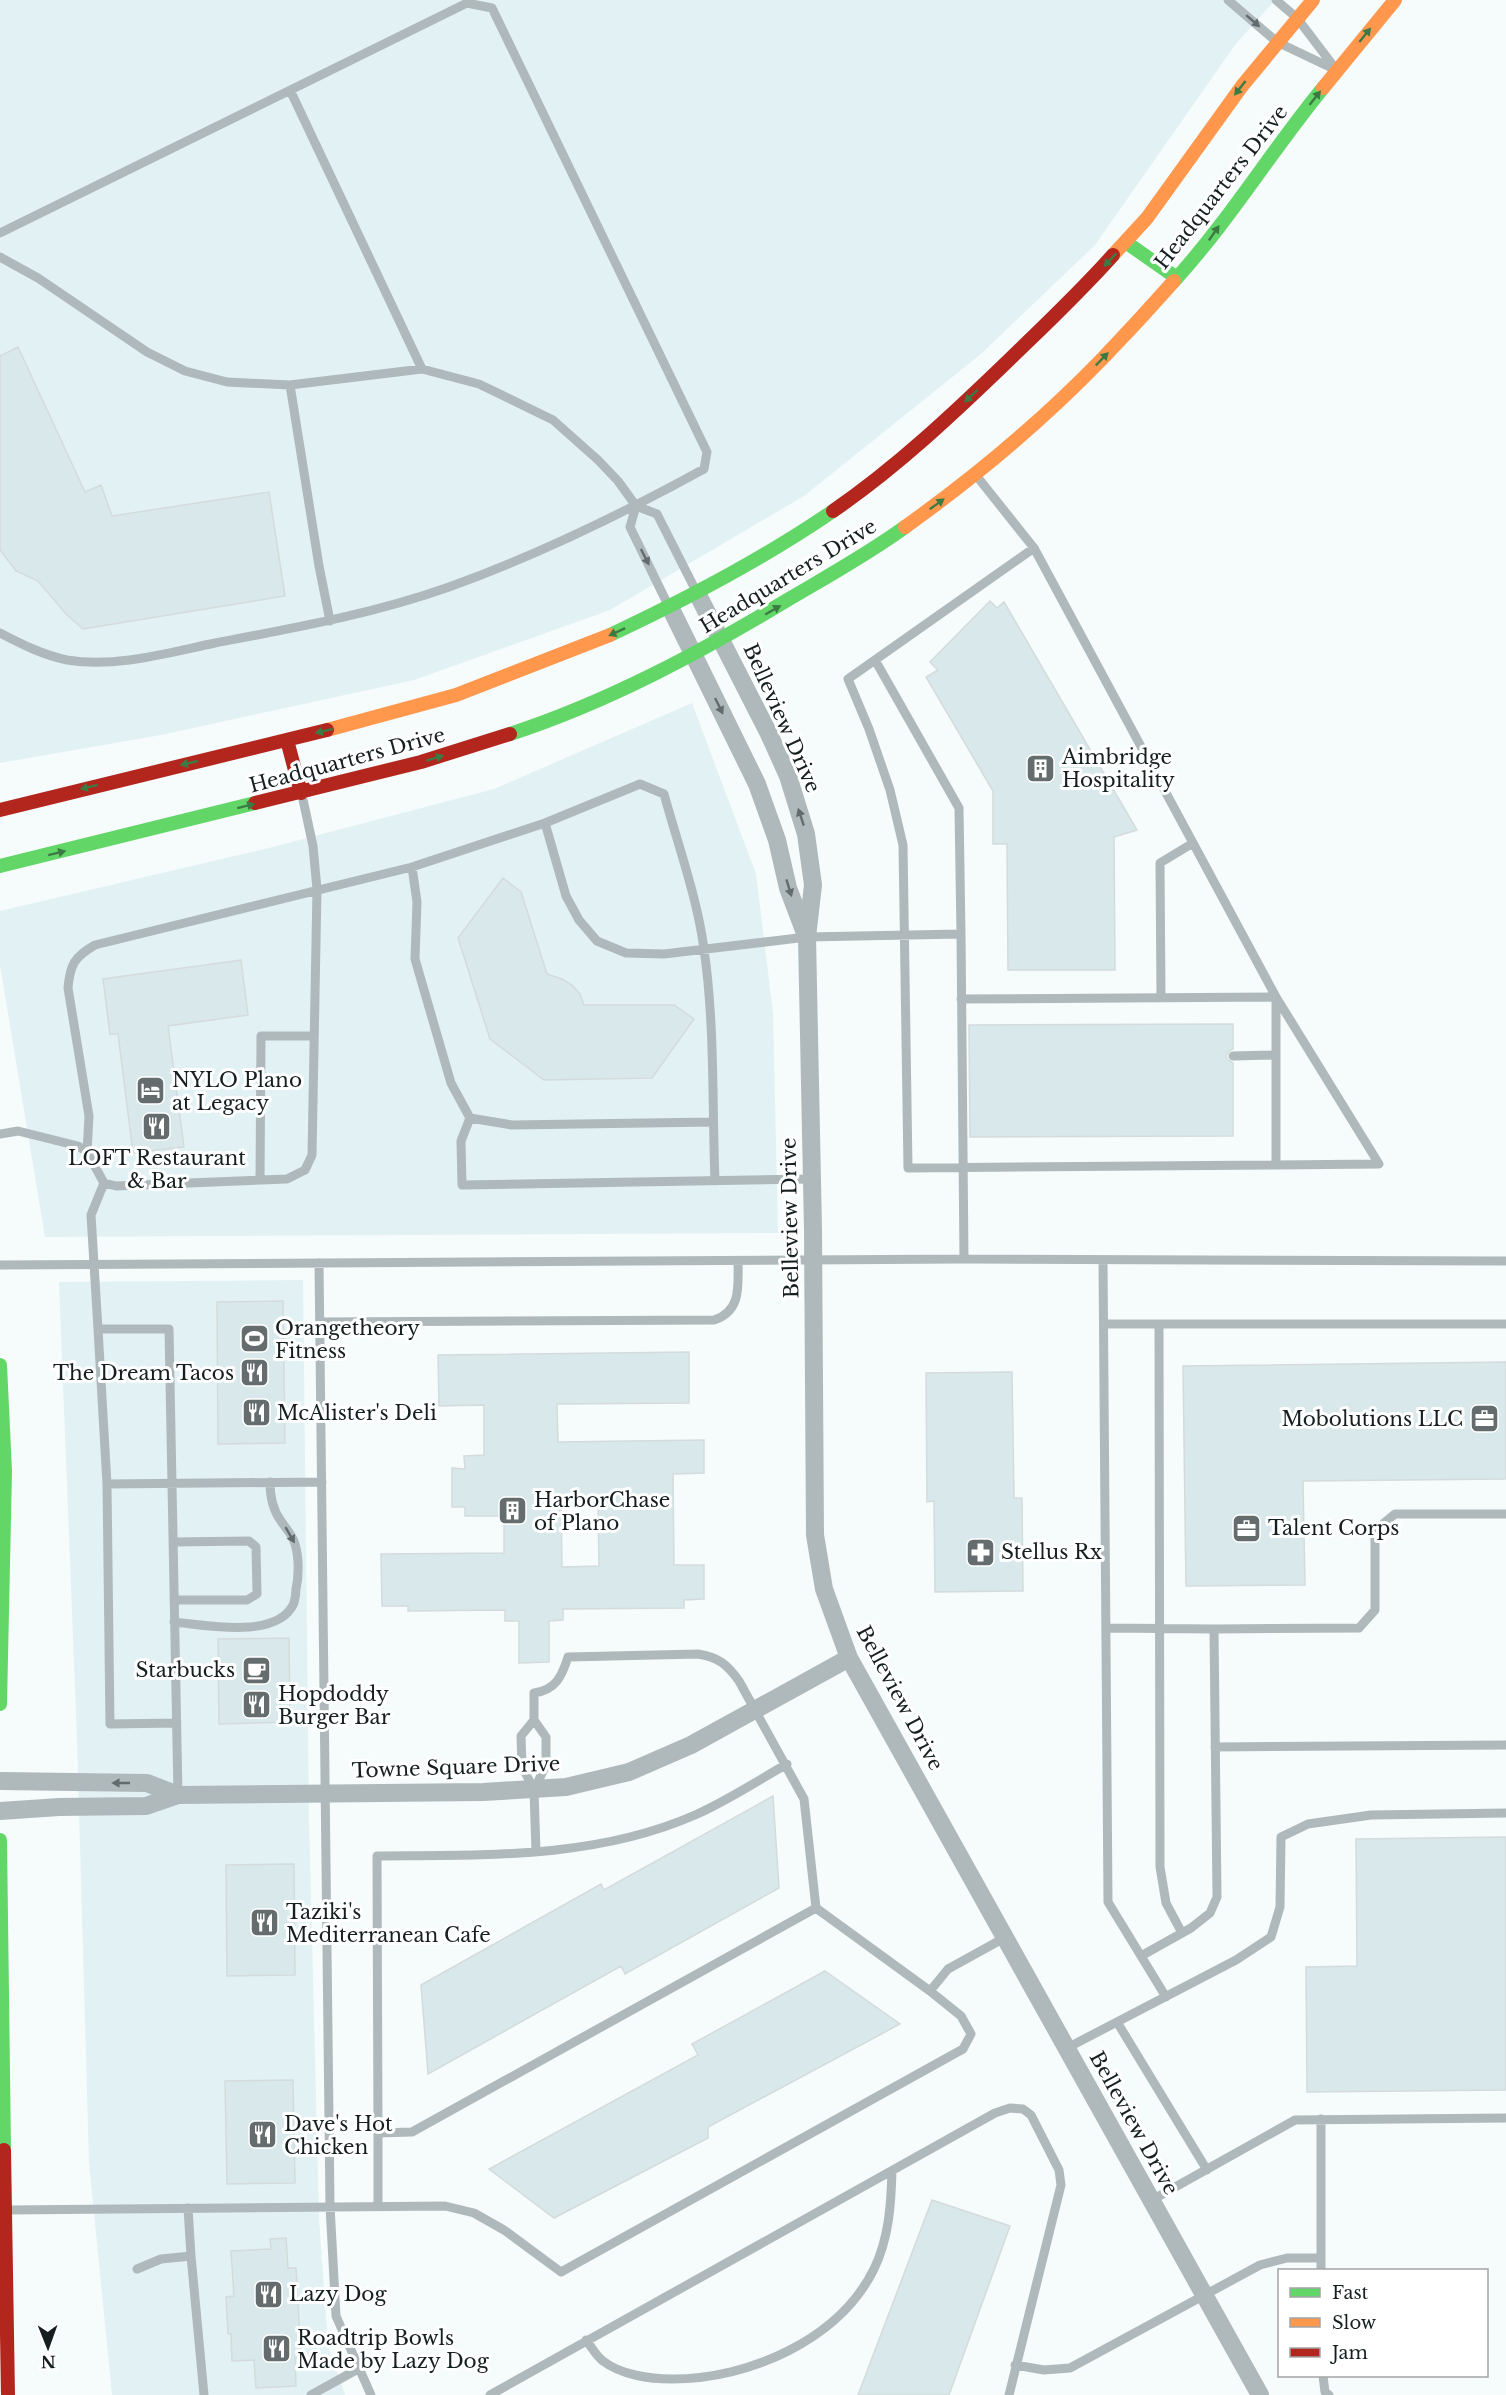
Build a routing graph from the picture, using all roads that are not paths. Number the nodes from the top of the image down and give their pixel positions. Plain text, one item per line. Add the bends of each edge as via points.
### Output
1 (1228, 0) edge
2 (1276, 0) edge
3 (1312, 0) edge
4 (1395, 0) edge
5 (1297, 18) junction
6 (1277, 42) junction
7 (1337, 71) junction
8 (291, 90) junction
9 (0, 233) edge
10 (1127, 243) junction
11 (0, 257) edge
12 (1177, 278) junction
13 (422, 369) junction
14 (290, 385) junction
15 (974, 474) junction
16 (636, 506) junction
17 (1034, 548) junction
18 (697, 593) junction
19 (670, 607) junction
20 (330, 621) junction
21 (0, 633) edge
22 (722, 639) junction
23 (693, 654) junction
24 (875, 660) junction
25 (287, 740) junction
26 (301, 793) junction
27 (0, 810) edge
28 (545, 823) junction
29 (1193, 843) junction
30 (0, 866) edge
31 (412, 867) junction
32 (317, 889) junction
33 (961, 934) junction
34 (905, 935) junction
35 (807, 937) junction
36 (704, 948) junction
37 (1276, 996) junction
38 (1161, 997) junction
39 (961, 999) junction
40 (313, 1036) junction
41 (1275, 1055) junction
42 (1233, 1056) dead end
43 (470, 1118) junction
44 (713, 1122) junction
45 (0, 1134) edge
46 (87, 1152) junction
47 (1276, 1165) junction
48 (963, 1168) junction
49 (812, 1179) junction
50 (260, 1180) junction
51 (715, 1181) junction
52 (104, 1183) junction
53 (964, 1259) junction
54 (813, 1260) junction
55 (1103, 1260) junction
56 (738, 1261) junction
57 (1506, 1261) edge
58 (94, 1263) junction
59 (319, 1263) junction
60 (0, 1265) edge
61 (320, 1322) junction
62 (1105, 1324) junction
63 (1159, 1324) junction
64 (1506, 1324) edge
65 (98, 1329) junction
66 (0, 1365) edge
67 (2, 1405) edge
68 (270, 1482) junction
69 (322, 1482) junction
70 (172, 1483) junction
71 (107, 1484) junction
72 (1506, 1514) edge
73 (173, 1542) junction
74 (174, 1600) junction
75 (174, 1622) junction
76 (1106, 1628) junction
77 (1158, 1629) junction
78 (1214, 1629) junction
79 (849, 1658) junction
80 (0, 1704) edge
81 (754, 1709) junction
82 (534, 1720) junction
83 (176, 1723) junction
84 (1506, 1745) edge
85 (1215, 1747) junction
86 (787, 1764) junction
87 (0, 1781) edge
88 (534, 1790) junction
89 (327, 1794) junction
90 (178, 1795) junction
91 (0, 1811) edge
92 (1506, 1813) edge
93 (0, 1840) edge
94 (536, 1852) junction
95 (816, 1908) junction
96 (1182, 1933) junction
97 (1006, 1937) junction
98 (1142, 1956) junction
99 (930, 1991) junction
100 (1166, 1996) junction
101 (1117, 2022) junction
102 (1067, 2048) junction
103 (1506, 2118) edge
104 (1321, 2119) junction
105 (378, 2133) junction
106 (1207, 2170) junction
107 (892, 2171) junction
108 (1152, 2200) junction
109 (330, 2206) junction
110 (378, 2206) junction
111 (188, 2208) junction
112 (6, 2210) junction
113 (191, 2256) junction
114 (1321, 2258) junction
115 (137, 2269) dead end
116 (1321, 2269) edge
117 (1205, 2296) junction
118 (0, 2299) edge
119 (7, 2314) junction
120 (586, 2340) junction
121 (1015, 2365) junction
122 (358, 2369) junction
123 (1323, 2377) edge
124 (8, 2395) edge
125 (204, 2395) edge
126 (311, 2395) edge
127 (371, 2395) edge
128 (490, 2395) edge
129 (1009, 2395) edge
130 (1260, 2395) edge
131 (1329, 2395) edge

1 -> 6 lane
2 - 5 lane
3 - 5 main road, Headquarters Drive
7 -> 4 main road, Headquarters Drive
5 - 6 main road, Headquarters Drive
5 - 7 lane
6 - 7 lane
6 -> 10 main road, Headquarters Drive
12 -> 7 main road, Headquarters Drive
8 - 9 lane
8 - 13 lane
8 - 16 lane via 467,3 492,8 707,452 704,470
10 - 12 main road
10 -> 18 main road, Headquarters Drive via 955,412 864,490 803,532
11 - 14 lane via 147,352 185,371 227,382
15 -> 12 main road, Headquarters Drive via 1060,400
13 - 14 lane
13 - 16 lane via 479,384 553,420 598,460
14 - 20 lane
15 - 17 lane
22 -> 15 main road, Headquarters Drive via 879,546
16 - 18 lane via 657,514
16 -> 19 lane via 630,527
16 - 20 lane via 548,548 447,587
17 - 24 lane
17 - 29 lane
18 - 19 main road, Headquarters Drive
18 - 22 street, Belleview Drive
19 - 23 street, Belleview Drive
19 -> 25 main road, Headquarters Drive via 587,645 456,695
20 - 21 lane via 120,662 67,660
22 - 23 main road, Headquarters Drive
35 -> 22 street, Belleview Drive via 813,885 806,834 788,776
26 -> 23 main road, Headquarters Drive via 421,762 549,721
23 -> 35 street, Belleview Drive via 757,784
24 - 33 lane via 959,808
24 - 34 lane via 848,679 890,790 903,846
25 - 26 main road
25 -> 27 main road, Headquarters Drive
30 -> 26 main road, Headquarters Drive
26 - 32 lane via 313,846
28 - 31 lane
28 - 36 lane via 566,896 597,941 626,953 664,954
28 - 36 lane via 640,784 664,794
29 - 37 lane
29 - 38 lane via 1160,863
31 - 32 lane
31 - 43 lane via 417,902 415,959 451,1083
32 - 40 lane
32 - 46 lane via 95,945 80,954 69,970 68,988 89,1116
33 - 34 lane
33 - 39 lane
34 - 35 lane
34 - 48 lane via 908,1168
35 - 36 lane
35 - 49 street, Belleview Drive
36 - 44 lane
37 - 38 lane
37 - 41 lane
37 - 47 lane via 1379,1164
38 - 39 lane
39 - 48 lane
40 - 50 lane via 312,1155 305,1170 287,1179
40 - 50 lane via 261,1036
41 - 42 lane
41 - 47 lane
43 - 44 lane via 512,1125
43 - 51 lane via 461,1141 462,1185
44 - 51 lane
45 - 46 lane via 18,1131 58,1139
46 - 52 lane
47 - 48 lane
48 - 53 lane
49 - 51 lane
49 - 54 street, Belleview Drive
50 - 52 lane
52 - 58 lane via 91,1215
53 - 54 lane
53 - 55 lane
54 - 56 lane
54 - 79 street, Belleview Drive via 816,1535 824,1589
55 - 57 lane
55 - 62 lane
56 - 59 lane
56 - 61 lane via 738,1294 733,1309 714,1320
58 - 59 lane
58 - 60 lane
58 - 65 lane
59 - 61 lane
61 - 69 lane
62 - 63 lane
62 - 76 lane
63 - 64 lane
63 - 77 lane
65 - 70 lane via 169,1329
65 - 71 lane
66 - 67 main road
67 - 80 main road via 5,1471
68 - 69 lane
68 - 70 lane
68 -> 75 lane via 272,1505 296,1547 294,1604 271,1624 231,1627
69 - 89 lane
70 - 71 lane
70 - 73 lane
71 - 83 lane via 110,1724
72 - 78 lane via 1395,1515 1384,1523 1375,1535 1375,1610 1359,1628
73 - 74 lane
73 - 74 lane via 249,1541 256,1548 257,1594 247,1600
74 - 75 lane
75 - 83 lane
76 - 77 lane
76 - 98 lane via 1108,1902
77 - 78 lane
77 - 96 lane via 1160,1867 1166,1903
78 - 85 lane
79 - 81 street, Towne Square Drive
79 - 97 street, Belleview Drive
81 - 82 lane via 728,1665 712,1656 568,1657 562,1677 546,1692 534,1693
81 - 86 lane
81 - 88 street, Towne Square Drive via 691,1746 628,1772 566,1787
82 - 88 lane via 546,1737 546,1765
82 - 88 lane via 521,1736 522,1766
83 - 90 lane
84 - 85 lane
85 - 96 lane via 1217,1897 1210,1914
86 - 94 lane via 696,1815 648,1832 573,1849
86 - 95 lane via 804,1799
90 -> 87 street, Towne Square Drive via 147,1783
88 - 89 street, Towne Square Drive
88 - 94 lane
89 - 90 street, Towne Square Drive
89 - 109 lane
90 - 91 street, Towne Square Drive via 146,1806
92 - 100 lane via 1371,1815 1308,1824 1281,1837 1280,1907 1270,1937 1236,1960
93 - 112 main road
94 - 105 lane via 377,1856
95 - 99 lane
95 - 105 lane via 412,2132
96 - 98 lane
97 - 99 lane via 948,1969
97 - 102 street, Belleview Drive
98 - 100 lane
99 - 110 lane via 961,2016 970,2034 963,2049 561,2272 474,2213 445,2206
100 - 101 lane
101 - 102 lane
101 - 106 lane
102 - 108 street, Belleview Drive
103 - 104 lane
104 - 106 lane via 1295,2121
104 - 114 lane
105 - 110 lane
106 - 108 lane
107 - 120 lane
107 - 120 lane via 887,2231 873,2269 849,2304 825,2329 773,2360 723,2375 653,2379 603,2361
107 - 121 lane via 995,2113 1010,2108 1023,2109 1031,2115 1059,2170 1060,2185
108 - 117 street, Belleview Drive
109 - 110 lane
109 - 111 lane
109 - 122 lane via 336,2316
111 - 112 lane
111 - 113 lane
112 - 119 main road
113 - 115 lane via 161,2259
113 - 125 lane
114 - 116 lane
114 - 117 lane via 1287,2258 1260,2265
117 - 121 lane via 1070,2368 1044,2370
117 - 130 street, Belleview Drive
118 - 119 main road
119 - 124 main road
120 - 128 lane
121 - 129 lane
122 - 126 lane
122 - 127 lane
123 - 131 lane

